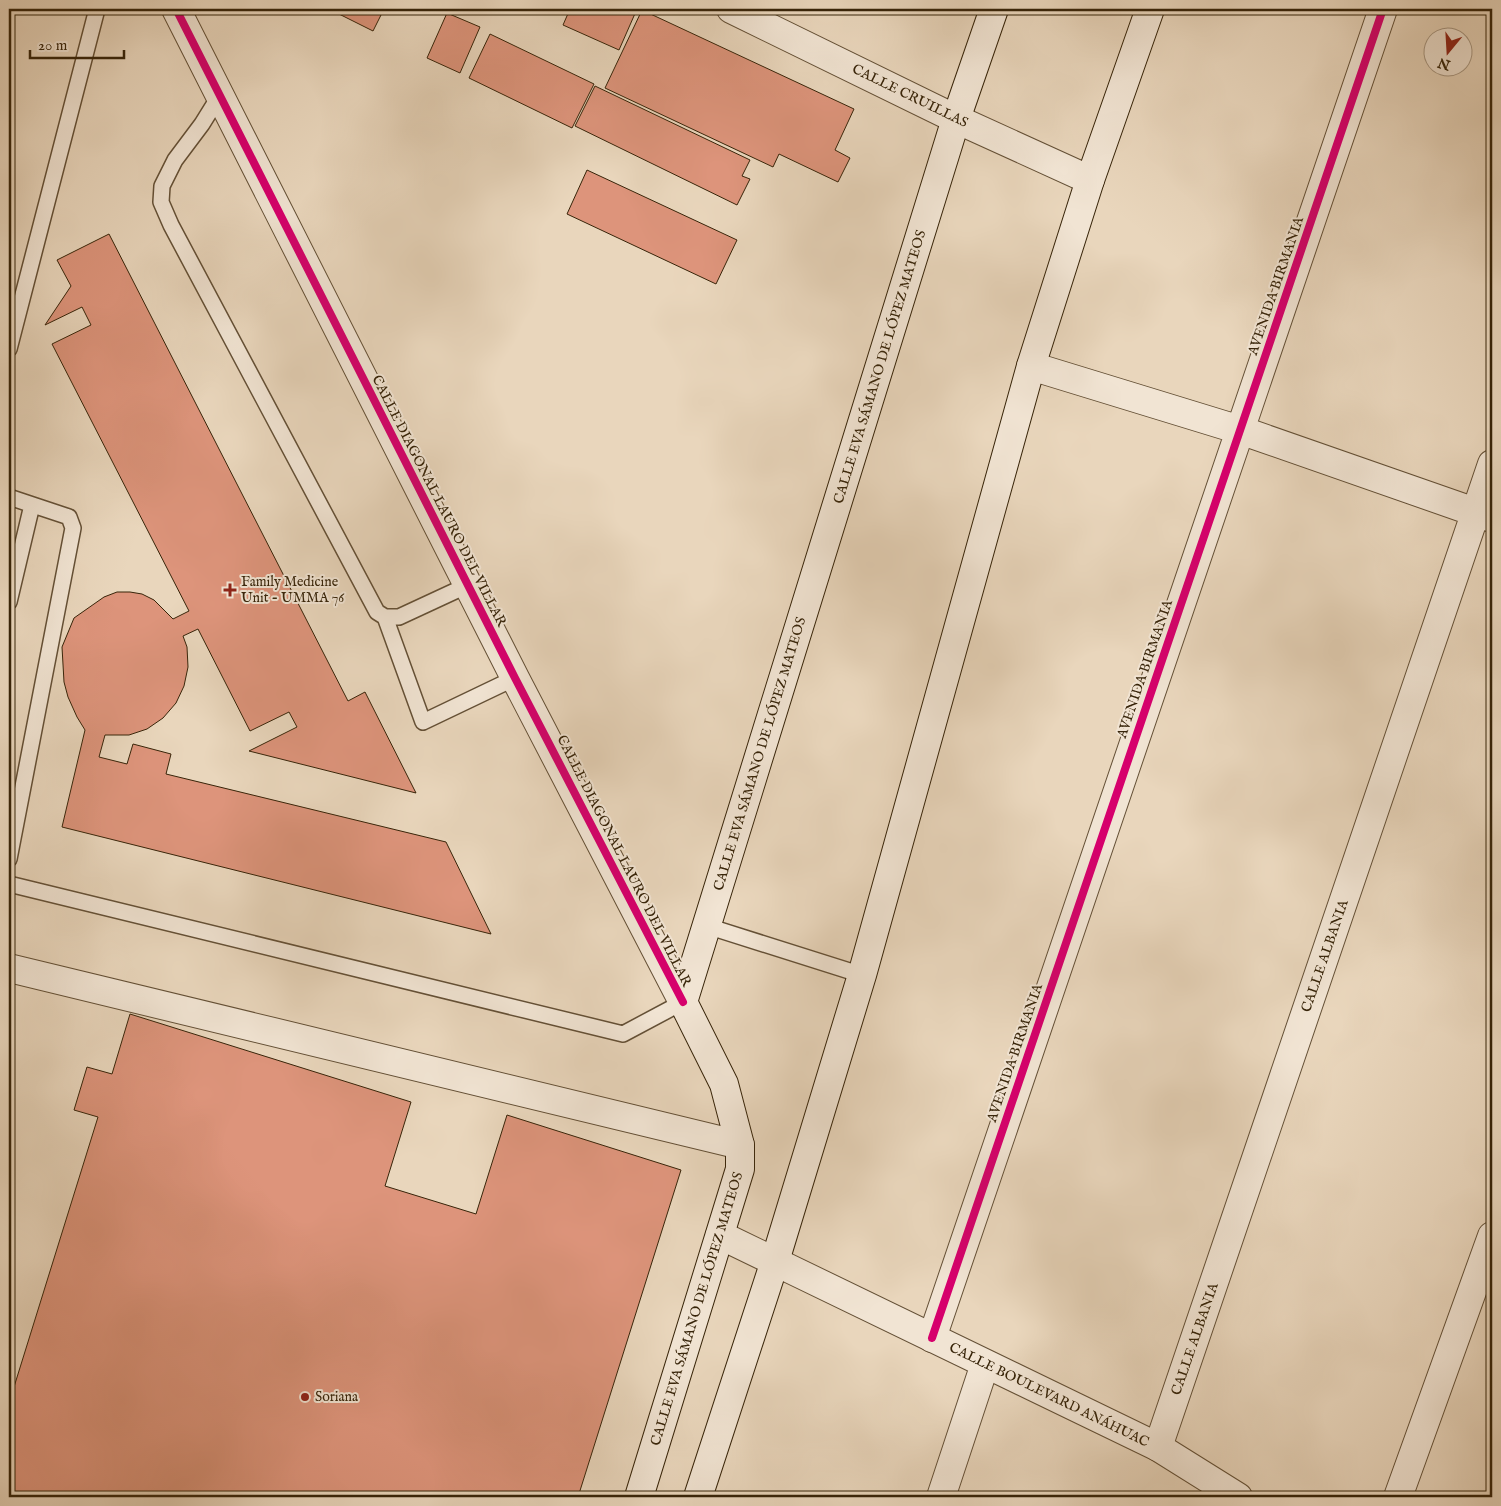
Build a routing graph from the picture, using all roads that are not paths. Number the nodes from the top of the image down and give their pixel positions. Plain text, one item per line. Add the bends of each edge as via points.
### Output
1 (97, 9) edge
2 (176, 9) edge
3 (731, 9) edge
4 (994, 9) edge
5 (1150, 9) edge
6 (1383, 9) edge
7 (220, 95) junction
8 (956, 119) junction
9 (1090, 180) junction
10 (9, 349) edge
11 (1030, 366) junction
12 (1240, 430) junction
13 (1492, 464) edge
14 (9, 497) edge
15 (32, 505) junction
16 (1484, 515) edge
17 (468, 585) junction
18 (9, 602) edge
19 (385, 617) junction
20 (515, 678) junction
21 (9, 859) edge
22 (9, 884) edge
23 (707, 926) junction
24 (9, 968) edge
25 (862, 975) junction
26 (683, 1002) junction
27 (740, 1144) junction
28 (720, 1235) junction
29 (1492, 1236) edge
30 (775, 1260) junction
31 (932, 1338) junction
32 (985, 1364) junction
33 (1158, 1447) junction
34 (639, 1497) edge
35 (698, 1497) edge
36 (941, 1497) edge
37 (1238, 1497) edge
38 (1398, 1497) edge

1 - 10 lane
2 - 7 street, CALLE DIAGONAL LAURO DEL VILLAR
3 - 8 street, CALLE CRUILLAS
4 - 8 street, CALLE EVA SÁMANO DE LÓPEZ MATEOS
5 - 9 street
6 - 12 street, AVENIDA BIRMANIA
7 - 17 street, CALLE DIAGONAL LAURO DEL VILLAR
7 - 19 lane via 175,160 162,186 161,202 377,612
8 - 9 street, CALLE CRUILLAS
8 - 23 street, CALLE EVA SÁMANO DE LÓPEZ MATEOS
9 - 11 street
11 - 12 street
11 - 25 street
12 - 16 street
12 - 31 street, AVENIDA BIRMANIA
13 - 16 street, CALLE ALBANIA
14 - 15 lane
15 - 18 lane
15 - 21 lane via 69,518 73,528
16 - 33 street, CALLE ALBANIA
17 - 19 lane via 399,617
17 - 20 street, CALLE DIAGONAL LAURO DEL VILLAR
19 - 20 lane via 423,722
20 - 26 street, CALLE DIAGONAL LAURO DEL VILLAR
22 - 26 lane via 623,1034
23 - 25 lane
23 - 26 street, CALLE EVA SÁMANO DE LÓPEZ MATEOS
24 - 27 street
25 - 30 street
26 - 27 street, CALLE EVA SÁMANO DE LÓPEZ MATEOS via 724,1084
27 - 28 street, CALLE EVA SÁMANO DE LÓPEZ MATEOS via 740,1169
28 - 30 street, CALLE BOULEVARD ANÁHUAC
28 - 34 street, CALLE EVA SÁMANO DE LÓPEZ MATEOS
29 - 38 street
30 - 31 street, CALLE BOULEVARD ANÁHUAC
30 - 35 street
31 - 32 street, CALLE BOULEVARD ANÁHUAC
32 - 33 street, CALLE BOULEVARD ANÁHUAC
32 - 36 street
33 - 37 street, CALLE BOULEVARD ANÁHUAC

